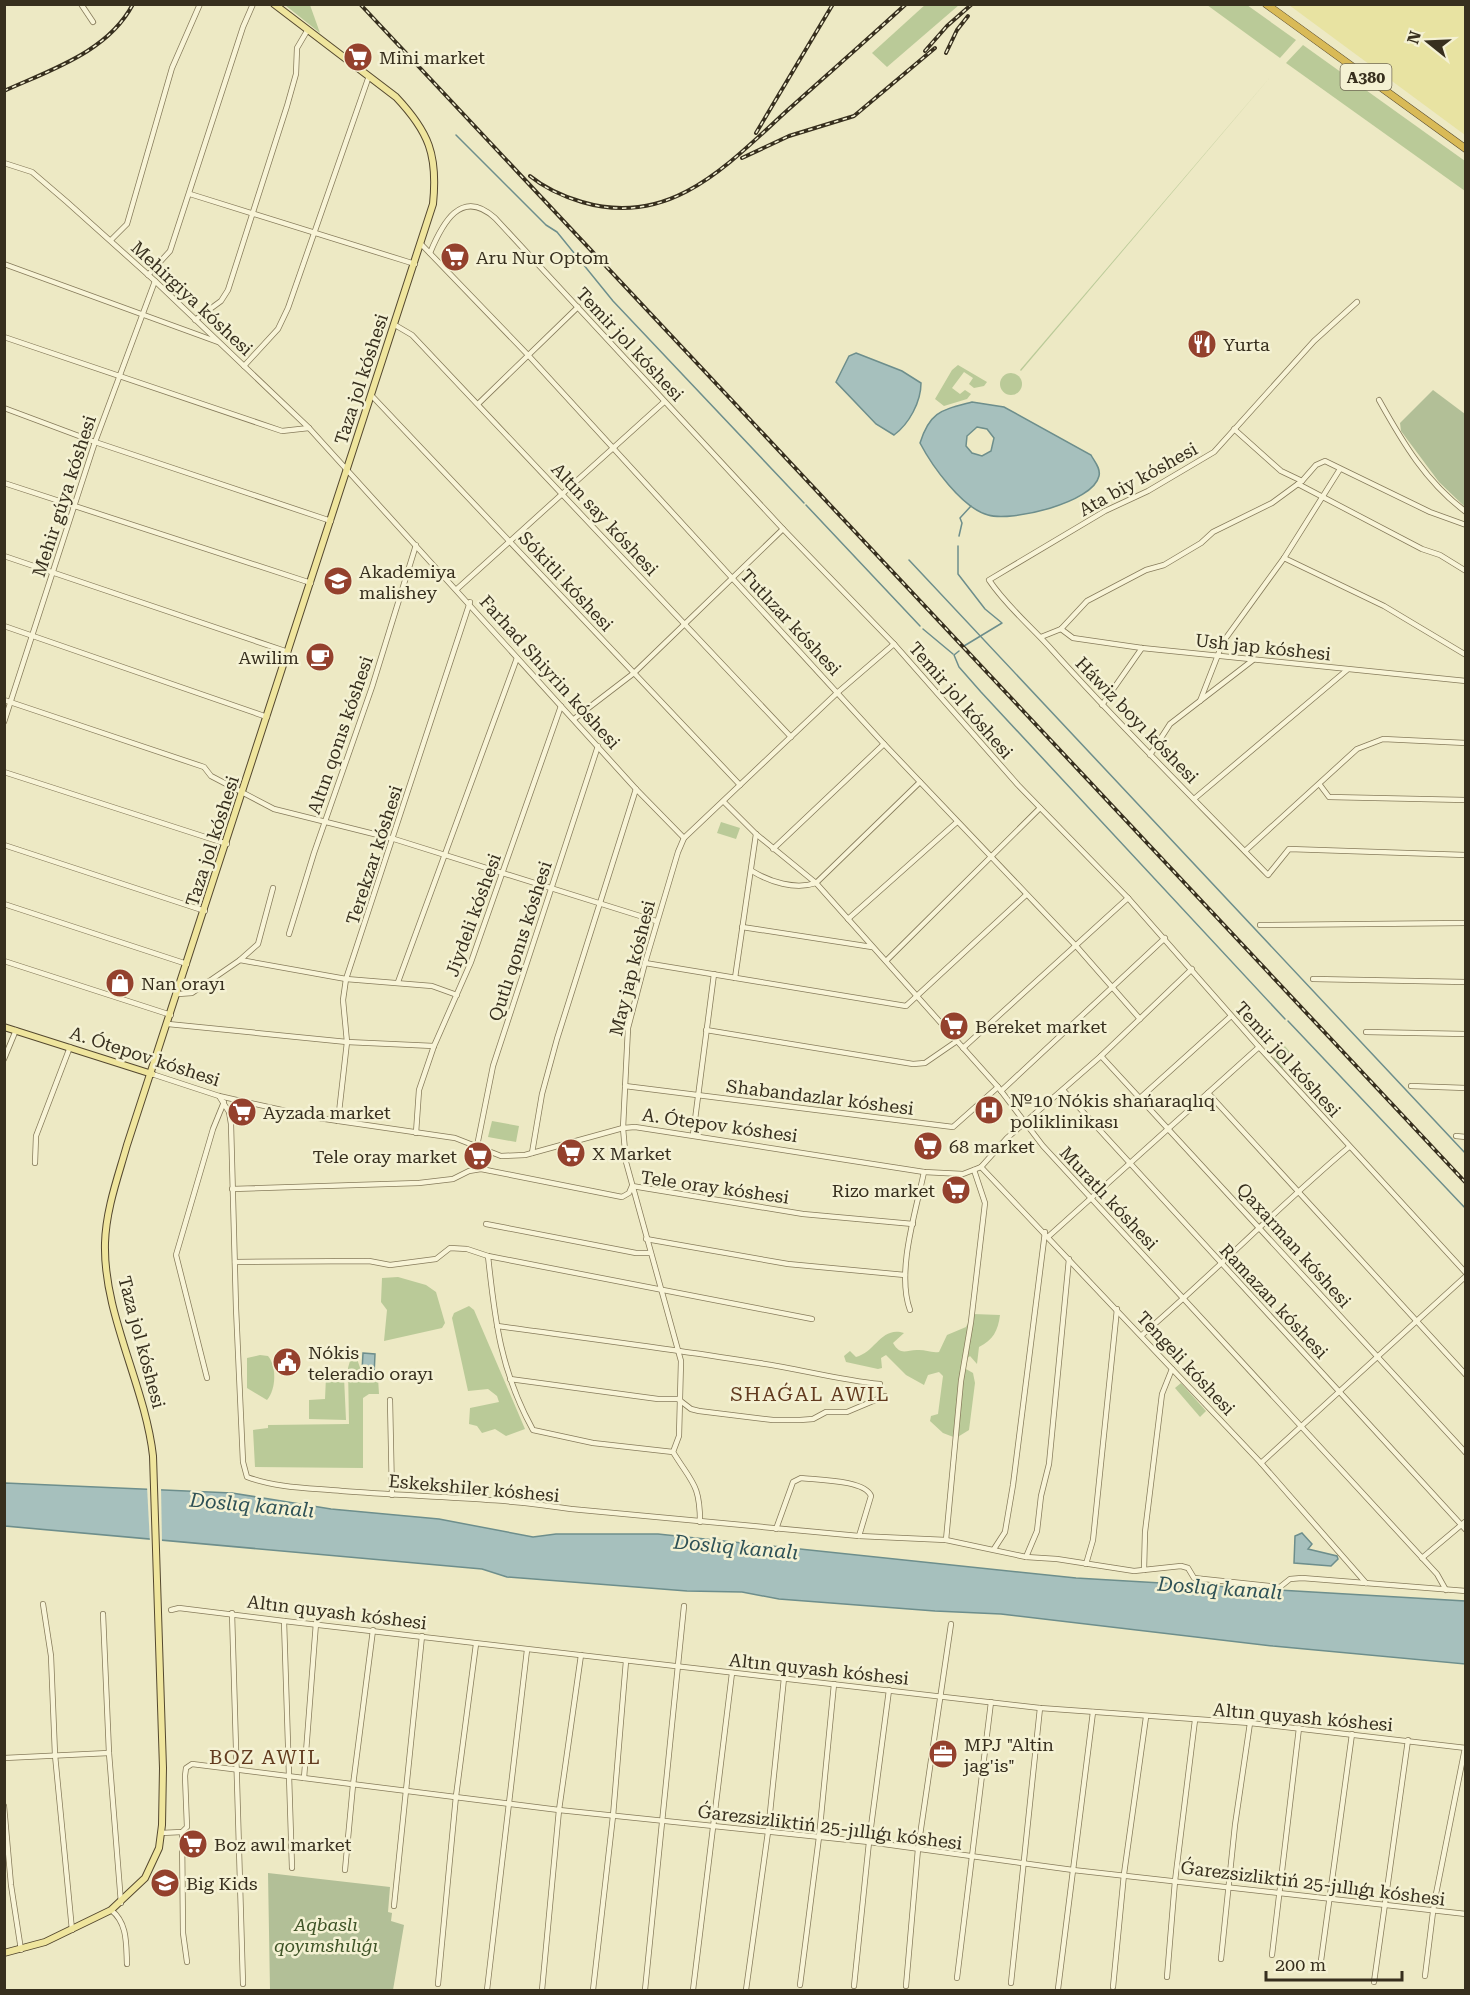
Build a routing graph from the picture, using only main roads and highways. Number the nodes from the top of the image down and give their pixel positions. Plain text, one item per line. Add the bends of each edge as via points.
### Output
1 (274, 4) edge
2 (1266, 4) edge
3 (1466, 149) edge
4 (4, 1027) edge
5 (152, 1074) junction
6 (4, 1953) edge

1 - 5 main road, Taza jol kóshesi via 396,97 412,114 424,130 436,178 433,204 415,264
2 - 3 highway, A380
4 - 5 main road, A. Ótepov kóshesi
5 - 6 main road, Taza jol kóshesi via 111,1199 105,1246 109,1287 147,1417 153,1456 163,1768 159,1848 144,1878 111,1910 72,1930

